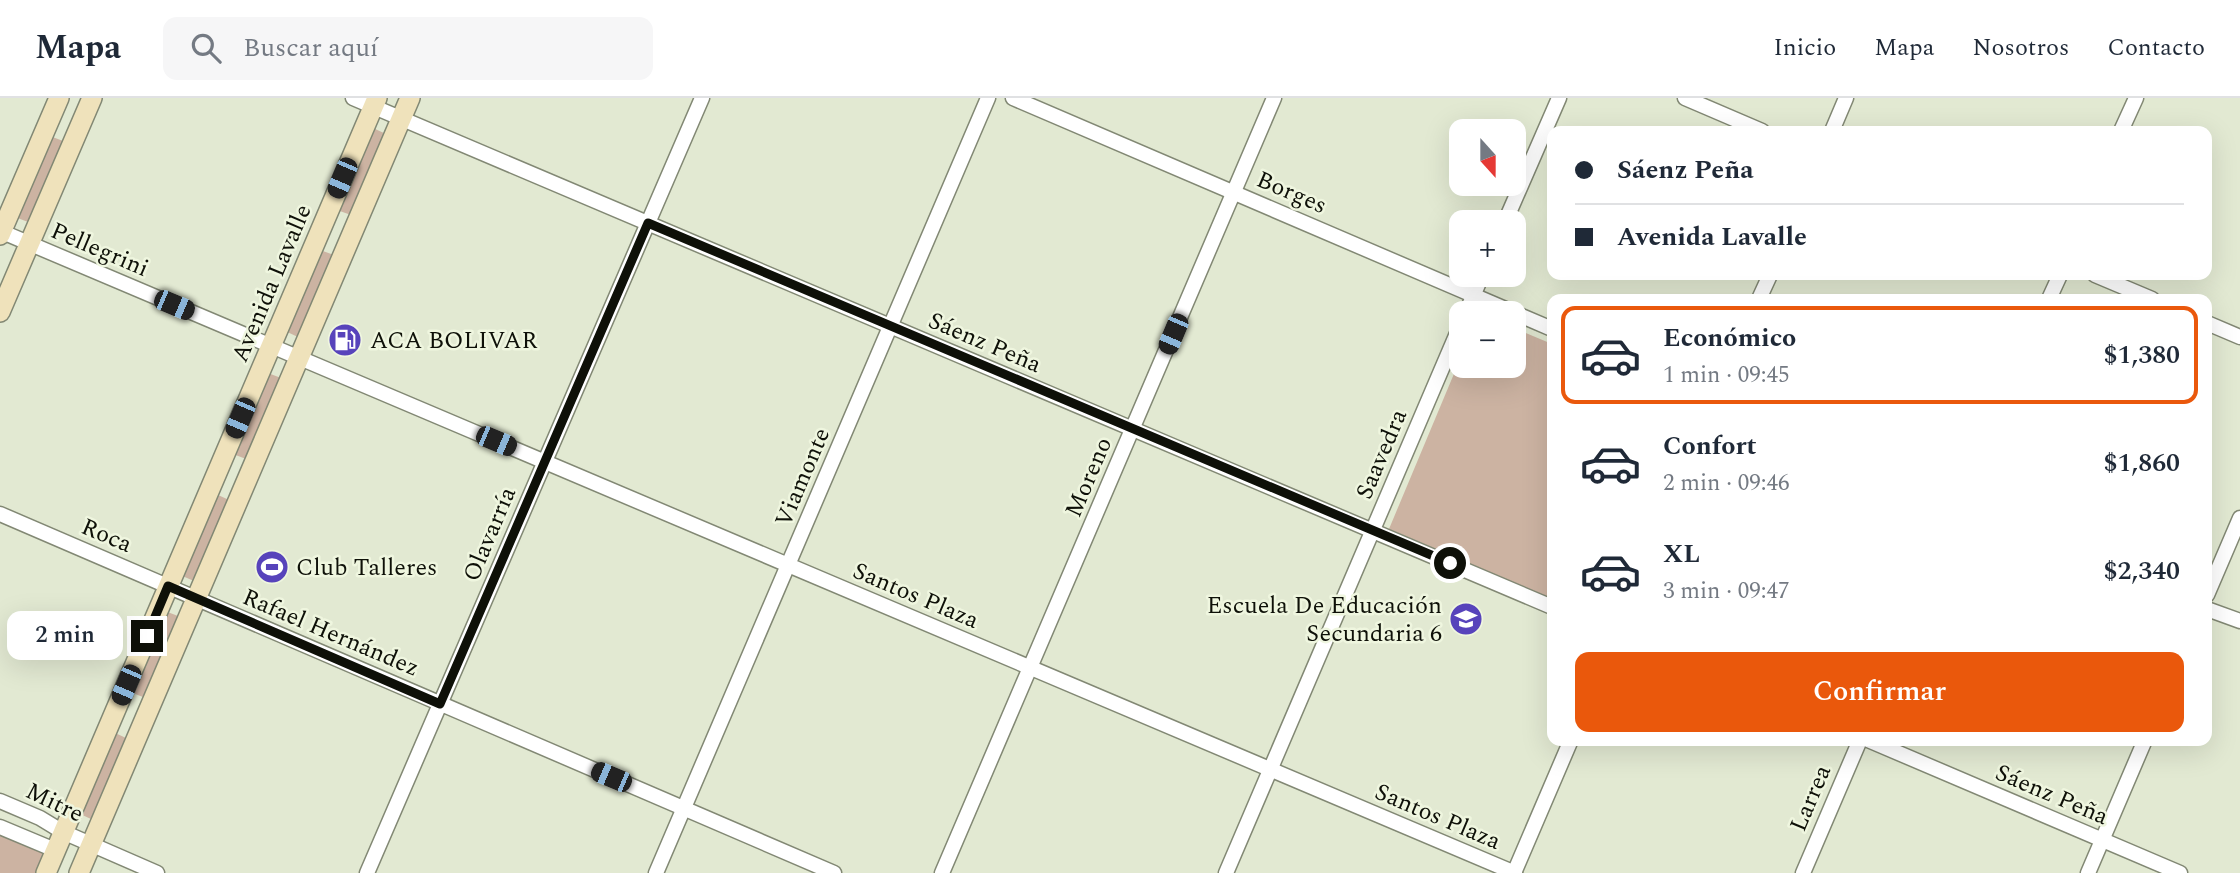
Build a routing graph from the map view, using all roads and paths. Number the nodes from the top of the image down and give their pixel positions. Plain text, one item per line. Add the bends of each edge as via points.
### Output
1 (59, 98) edge
2 (92, 98) edge
3 (353, 98) edge
4 (410, 98) edge
5 (702, 98) edge
6 (988, 98) edge
7 (1013, 98) edge
8 (1274, 98) edge
9 (1559, 98) edge
10 (1685, 98) edge
11 (1846, 98) edge
12 (2136, 98) edge
13 (375, 102) edge
14 (401, 118) junction
15 (1750, 126) edge
16 (1834, 126) edge
17 (2123, 126) edge
18 (1234, 192) junction
19 (1510, 210) edge
20 (648, 223) junction
21 (0, 233) edge
22 (29, 243) junction
23 (2107, 280) edge
24 (1477, 287) edge
25 (2140, 294) edge
26 (1473, 295) junction
27 (1471, 301) edge
28 (0, 312) edge
29 (2212, 325) edge
30 (891, 326) junction
31 (1547, 327) edge
32 (2240, 337) edge
33 (271, 346) junction
34 (1449, 352) edge
35 (299, 358) junction
36 (1133, 429) junction
37 (545, 462) junction
38 (0, 514) edge
39 (2240, 518) edge
40 (1373, 531) junction
41 (788, 565) junction
42 (2212, 583) edge
43 (168, 586) junction
44 (196, 598) junction
45 (1547, 605) edge
46 (2212, 610) edge
47 (2240, 621) edge
48 (1031, 668) junction
49 (440, 704) junction
50 (1568, 746) edge
51 (1857, 746) edge
52 (1882, 746) edge
53 (2142, 746) edge
54 (1271, 769) junction
55 (0, 801) edge
56 (684, 808) junction
57 (0, 827) edge
58 (2103, 840) junction
59 (59, 841) junction
60 (90, 844) junction
61 (46, 873) edge
62 (79, 873) edge
63 (158, 873) edge
64 (367, 873) edge
65 (656, 873) edge
66 (834, 873) edge
67 (942, 873) edge
68 (1226, 873) edge
69 (1515, 873) edge
70 (1803, 873) edge
71 (2088, 873) edge
72 (2180, 873) edge

1 - 21 main road
2 - 22 main road
3 - 13 street, Sáenz Peña
4 - 14 main road
5 - 20 street, Olavarría
6 - 30 street, Viamonte
7 - 18 street, Borges
8 - 18 street, Moreno
9 - 19 street
10 - 15 street
11 - 16 street
12 - 17 street
13 - 14 street, Sáenz Peña
13 - 33 main road, Avenida Lavalle
14 - 20 street, Sáenz Peña
14 - 35 main road
18 - 26 street, Borges
18 - 36 street, Moreno
20 - 30 street, Sáenz Peña
20 - 37 street, Olavarría
21 - 22 street, Pellegrini
22 - 28 main road
22 - 33 street, Pellegrini
23 - 25 street
24 - 26 street
26 - 27 street
26 - 31 street, Borges
29 - 32 street
30 - 36 street, Sáenz Peña
30 - 41 street, Viamonte
33 - 35 street, Pellegrini
33 - 43 main road, Avenida Lavalle
34 - 40 street, Saavedra
35 - 37 street, Santos Plaza
35 - 44 main road
36 - 40 street, Sáenz Peña
36 - 48 street, Moreno
37 - 41 street, Santos Plaza
37 - 49 street, Olavarría
38 - 43 street, Roca
39 - 42 street
40 - 45 street, Sáenz Peña
40 - 54 street, Saavedra
41 - 48 street, Santos Plaza
41 - 56 street, Viamonte
43 - 44 street, Roca
43 - 59 main road, Avenida Lavalle
44 - 49 street, Rafael Hernández
44 - 60 main road
46 - 47 street
48 - 54 street, Santos Plaza
48 - 67 street, Moreno
49 - 56 street, Rafael Hernández
49 - 64 street, Olavarría
50 - 69 street
51 - 70 street, Larrea
52 - 58 street, Sáenz Peña
53 - 58 street
54 - 68 street, Saavedra
54 - 69 street, Santos Plaza
55 - 59 street, Mitre via 40,818
56 - 65 street, Viamonte
56 - 66 street, Rafael Hernández
57 - 59 street, Mitre
58 - 71 street
58 - 72 street, Sáenz Peña
59 - 60 street, Mitre
59 - 61 main road, Avenida Lavalle
60 - 62 main road
60 - 63 street, Mitre

